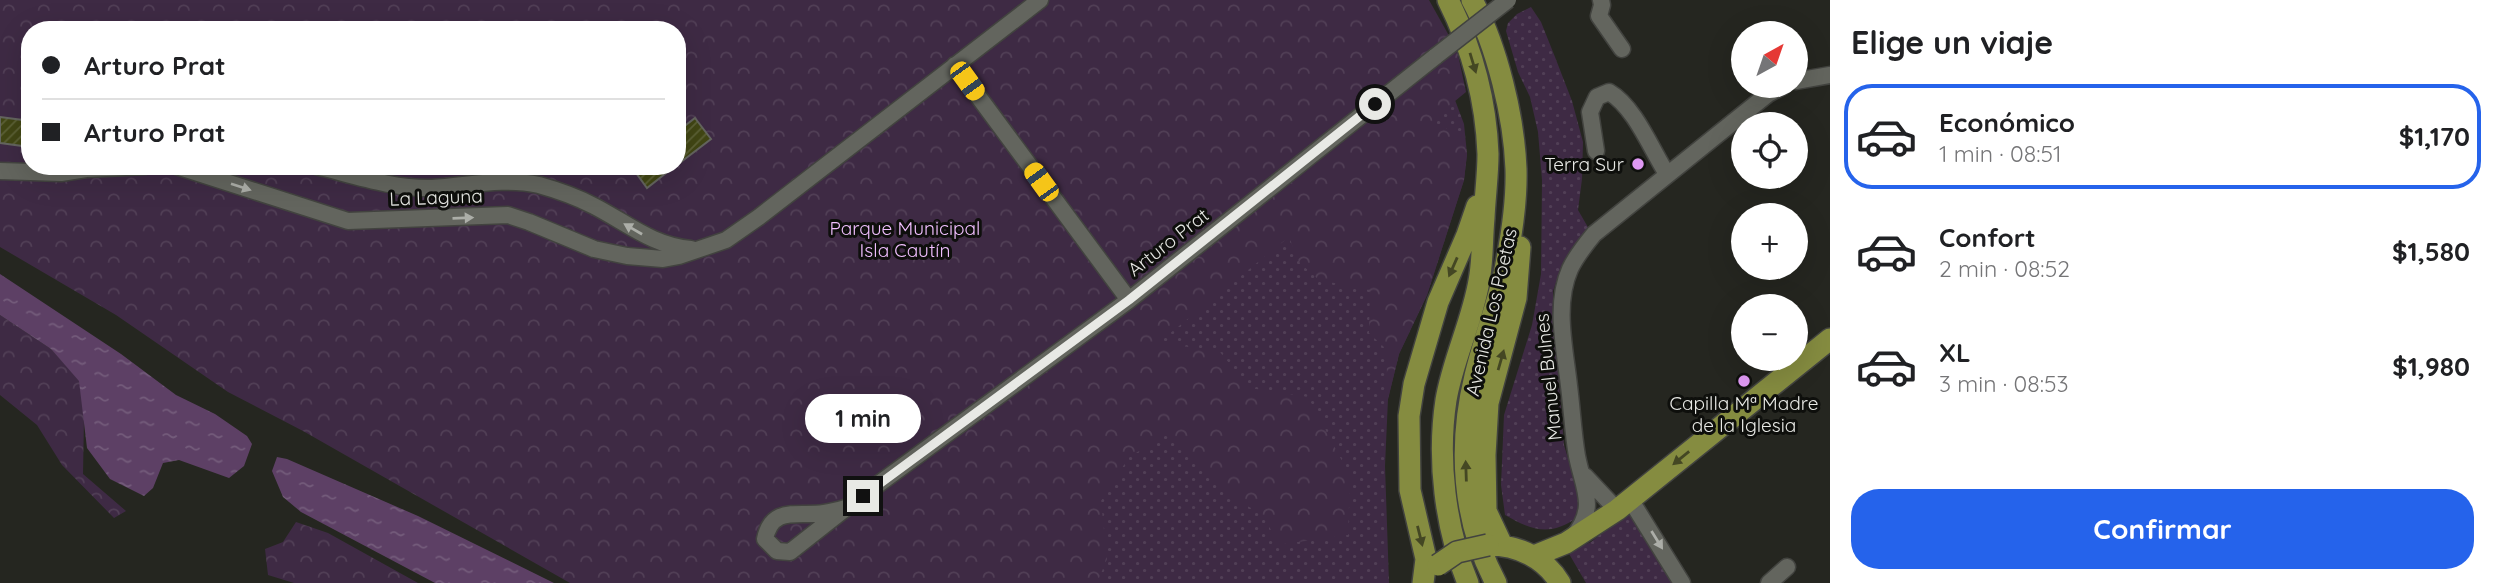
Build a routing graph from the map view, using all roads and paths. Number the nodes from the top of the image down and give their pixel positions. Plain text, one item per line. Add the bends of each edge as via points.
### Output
1 (1040, 0) edge
2 (1448, 0) edge
3 (1472, 0) edge
4 (1508, 0) edge
5 (1601, 0) edge
6 (1622, 49) dead end
7 (955, 65) junction
8 (1830, 75) edge
9 (1808, 79) edge
10 (1763, 98) edge
11 (1596, 151) dead end
12 (1516, 168) junction
13 (0, 171) edge
14 (21, 172) edge
15 (1667, 174) junction
16 (204, 175) edge
17 (354, 175) edge
18 (1487, 181) junction
19 (697, 249) junction
20 (1129, 300) junction
21 (1830, 339) edge
22 (1581, 471) junction
23 (1624, 504) junction
24 (846, 508) junction
25 (1570, 541) junction
26 (1495, 545) junction
27 (1534, 556) junction
28 (1787, 567) dead end
29 (1423, 583) edge
30 (1468, 583) edge
31 (1496, 583) edge
32 (1560, 583) edge
33 (1682, 583) edge
34 (1769, 583) edge

1 - 7 street, La Laguna
2 -> 18 main road, Avenida Los Poetas via 1476,74 1486,127
3 - 12 main road, Avenida Los Poetas via 1503,89
4 - 20 street, Arturo Prat, bridge
5 - 6 street via 1599,16
7 - 19 street, La Laguna via 759,217 726,240
7 - 20 street
8 - 9 street
10 - 15 street, Manuel Bulnes
11 - 15 street via 1590,112 1597,97 1609,92 1646,135
26 -> 12 main road via 1486,511 1485,455 1489,403 1516,298 1520,258
31 -> 12 main road, Avenida Los Poetas via 1475,534 1465,445 1475,377 1504,271
13 - 14 street
15 - 22 street, Manuel Bulnes via 1594,234 1565,284 1561,303
16 -> 19 street, La Laguna via 348,221 508,215 594,249 627,256 663,259
19 -> 17 street, La Laguna via 652,240 593,205 538,185 504,182 414,187
18 -> 29 main road via 1438,302 1414,384 1409,416 1410,490 1426,559
18 - 30 main road, Avenida Los Poetas via 1479,282 1447,398 1444,426 1447,498
20 - 24 street, Arturo Prat
21 -> 23 main road
22 - 23 street via 1594,488
22 - 25 street, Manuel Bulnes via 1588,507
23 - 25 main road
23 -> 33 street
24 - 24 street, Arturo Prat via 790,552 777,551 765,539 766,530 785,514
25 - 27 main road
26 - 27 main road
26 - 29 main road, bridge via 1457,552
27 - 32 main road
28 - 34 street

